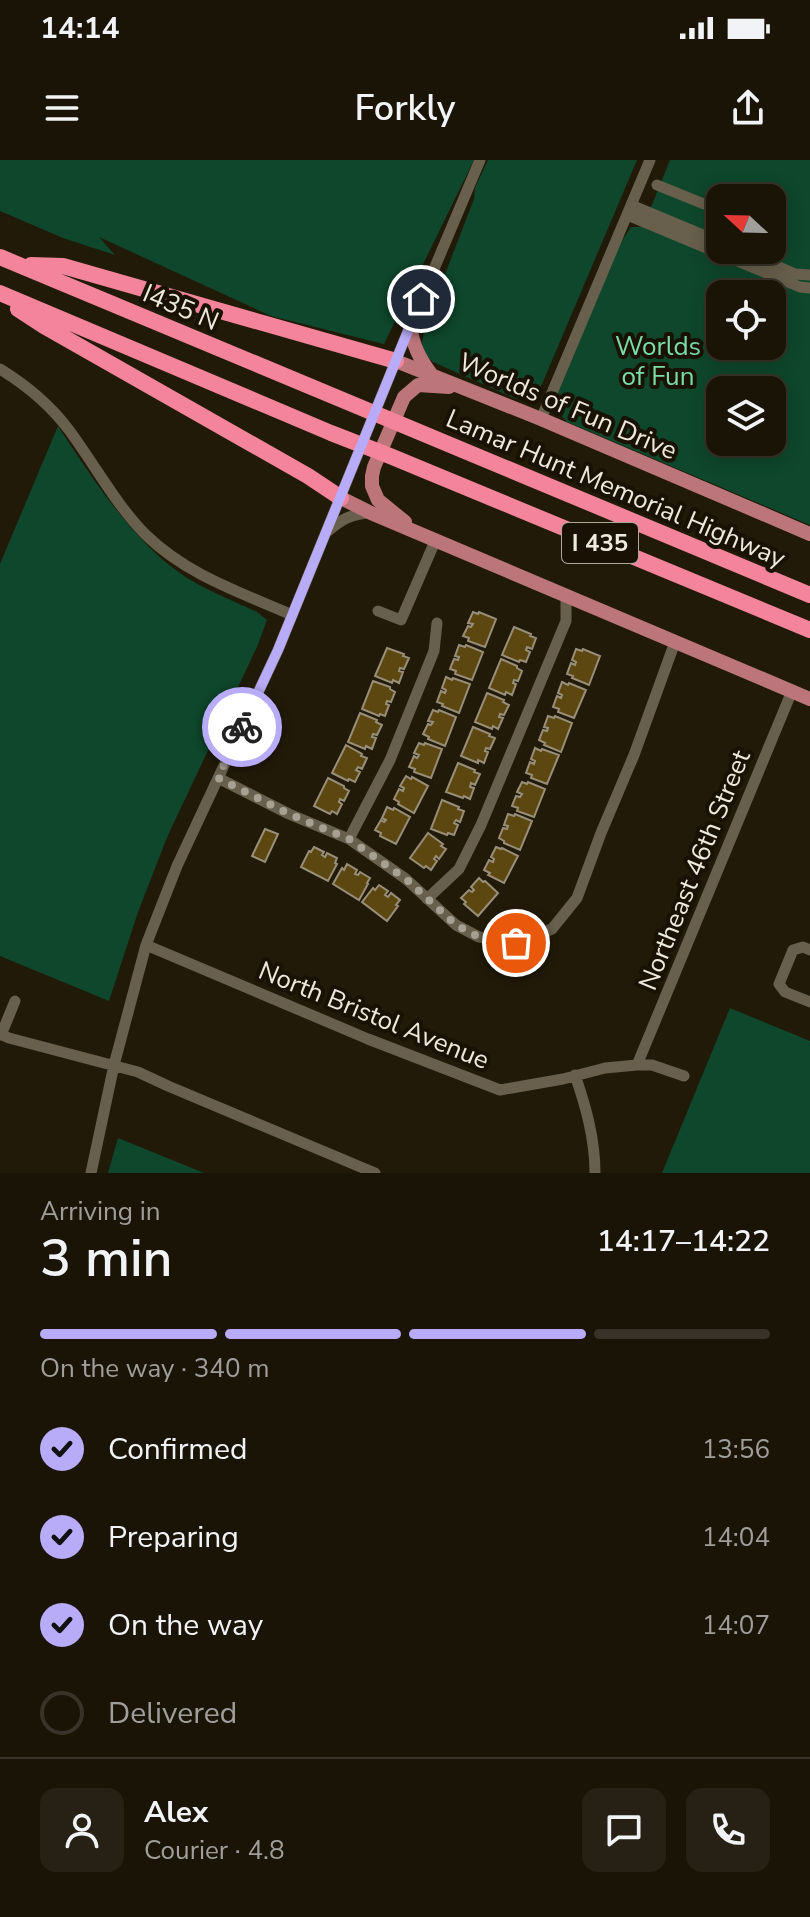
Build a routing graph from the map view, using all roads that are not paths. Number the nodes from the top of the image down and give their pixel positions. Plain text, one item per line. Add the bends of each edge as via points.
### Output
1 (480, 160) edge
2 (650, 160) edge
3 (657, 185) dead end
4 (704, 204) dead end
5 (629, 210) junction
6 (706, 236) edge
7 (0, 257) edge
8 (772, 264) edge
9 (19, 265) junction
10 (810, 275) edge
11 (810, 288) edge
12 (0, 295) edge
13 (410, 326) junction
14 (396, 361) junction
15 (0, 369) edge
16 (431, 374) junction
17 (469, 389) junction
18 (541, 419) junction
19 (403, 425) joint
20 (341, 498) junction
21 (371, 513) junction
22 (328, 531) junction
23 (810, 534) edge
24 (429, 536) junction
25 (810, 595) edge
26 (566, 596) junction
27 (584, 603) junction
28 (378, 611) dead end
29 (292, 615) junction
30 (566, 621) junction
31 (437, 623) dead end
32 (810, 630) edge
33 (675, 642) junction
34 (792, 691) junction
35 (810, 699) edge
36 (218, 778) junction
37 (349, 839) junction
38 (427, 899) junction
39 (146, 945) junction
40 (810, 950) edge
41 (15, 1001) dead end
42 (810, 1002) edge
43 (1, 1034) edge
44 (114, 1065) junction
45 (637, 1065) junction
46 (575, 1075) junction
47 (684, 1076) dead end
48 (91, 1173) edge
49 (375, 1173) edge
50 (595, 1173) edge

1 - 13 street
2 - 5 street
3 - 4 street
5 - 6 street via 636,207
5 - 11 street via 632,217
5 - 18 street
7 - 9 highway, I435 N / I 435
8 - 10 street
9 - 14 highway via 63,266
9 - 19 highway, I435 N / I 435
12 - 20 highway via 44,326
12 - 32 highway, I 435
13 - 14 street
13 - 16 main road via 413,345
14 - 16 main road, Worlds of Fun Drive
14 - 20 street
15 - 29 street via 68,428 128,515 161,549 200,575
16 - 17 main road, Worlds of Fun Drive
17 - 18 main road, Worlds of Fun Drive
17 - 24 main road via 431,384 411,389 374,467 372,486 378,500
18 - 23 main road, Worlds of Fun Drive
19 - 25 highway, Lamar Hunt Memorial Highway / I 435
20 - 21 main road
20 - 22 street
21 - 22 street via 353,513
21 - 24 main road
22 - 29 street
24 - 26 main road
24 - 28 street via 401,620
26 - 27 main road
26 - 30 street
27 - 30 street
27 - 33 main road
29 - 36 street
30 - 38 street via 459,869
31 - 37 street via 434,651
33 - 34 main road
33 - 38 street via 577,898 552,929 516,943 479,937
34 - 35 main road
34 - 45 street, Northeast 46th Street
36 - 37 street
36 - 39 street
37 - 38 street
39 - 44 street
39 - 46 street, North Bristol Avenue via 500,1090
40 - 42 street via 793,950 779,984
41 - 43 street
43 - 44 street
44 - 48 street
44 - 49 street
45 - 46 street, North Bristol Avenue
45 - 47 street, North Bristol Avenue
46 - 50 street via 588,1111

